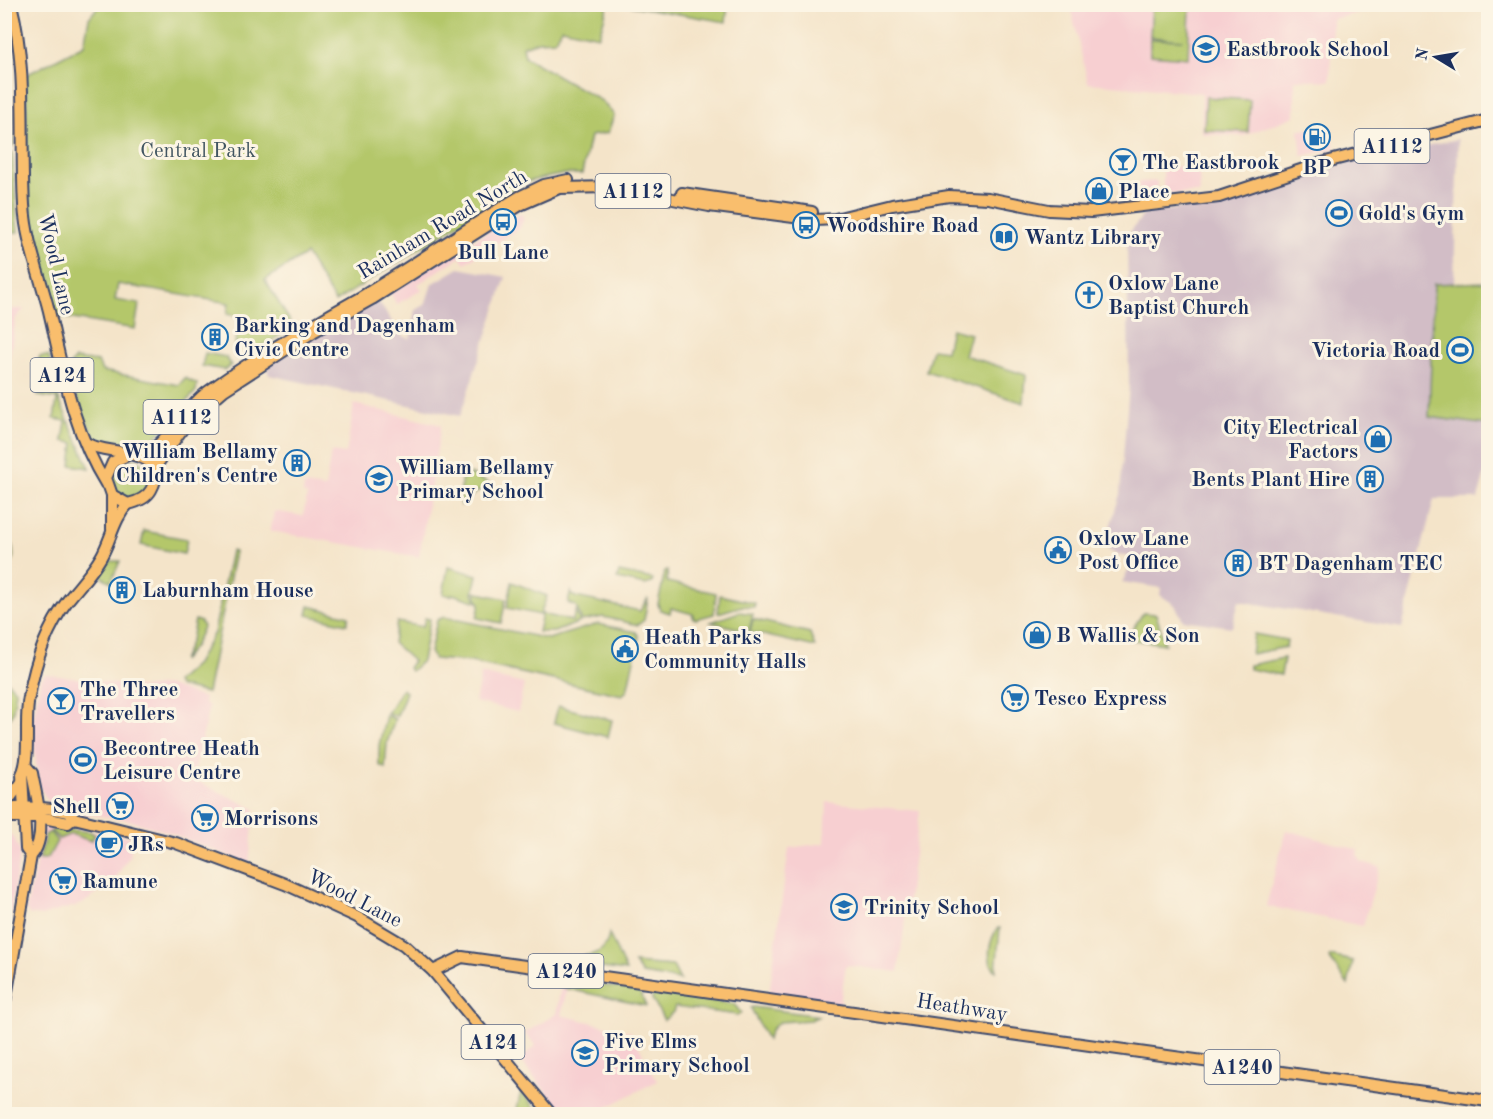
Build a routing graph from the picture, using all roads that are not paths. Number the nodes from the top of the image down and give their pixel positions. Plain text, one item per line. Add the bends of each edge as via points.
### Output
1 (11, 4) edge
2 (1488, 120) edge
3 (849, 215) junction
4 (88, 444) junction
5 (130, 454) junction
6 (142, 456) junction
7 (153, 470) junction
8 (106, 484) junction
9 (112, 495) junction
10 (128, 504) junction
11 (112, 530) junction
12 (26, 766) junction
13 (22, 782) junction
14 (38, 806) junction
15 (4, 807) edge
16 (25, 811) junction
17 (4, 817) edge
18 (39, 817) junction
19 (74, 818) junction
20 (31, 856) junction
21 (433, 972) junction
22 (4, 1008) edge
23 (1488, 1101) edge
24 (551, 1114) edge

1 - 4 main road, Wood Lane / A124 via 21,46 24,208 30,247 67,393
2 - 3 main road, Rainham Road North / A1112 via 1322,163 1219,197 1071,213 988,198 949,196
3 - 6 main road, Rainham Road North / A1112 via 789,210 608,181 572,180 544,185 214,387 188,409 152,451
3 - 7 main road, Rainham Road North / A1112 via 835,219 797,218 593,186 549,192 520,205 224,390 188,421
4 - 5 main road via 104,451
4 - 8 main road, Wood Lane / A124
5 - 6 main road
5 - 8 main road via 112,462
6 - 7 main road
7 - 10 main road, A124 via 151,492
8 - 9 main road, A124
9 - 10 main road
9 - 11 main road, A124
10 - 11 main road, A124
11 - 12 main road, A124 via 103,555 66,603 42,648 25,718
12 - 13 main road, A124
12 - 14 main road, A124 via 32,773
13 - 15 main road
13 - 16 main road, A124
14 - 16 main road, Wood Lane
14 - 18 main road
14 - 19 main road, Wood Lane / A124 via 69,812
15 - 16 main road
16 - 17 main road
16 - 18 main road
16 - 20 main road via 27,849
18 - 19 main road, Wood Lane / A124 via 68,823
18 - 20 main road via 38,843
19 - 21 main road, Wood Lane / A124 via 176,843 285,884 357,917 404,945
20 - 22 main road
21 - 23 main road, Heathway / A1240 via 462,957
21 - 24 main road, Wood Lane / A124

